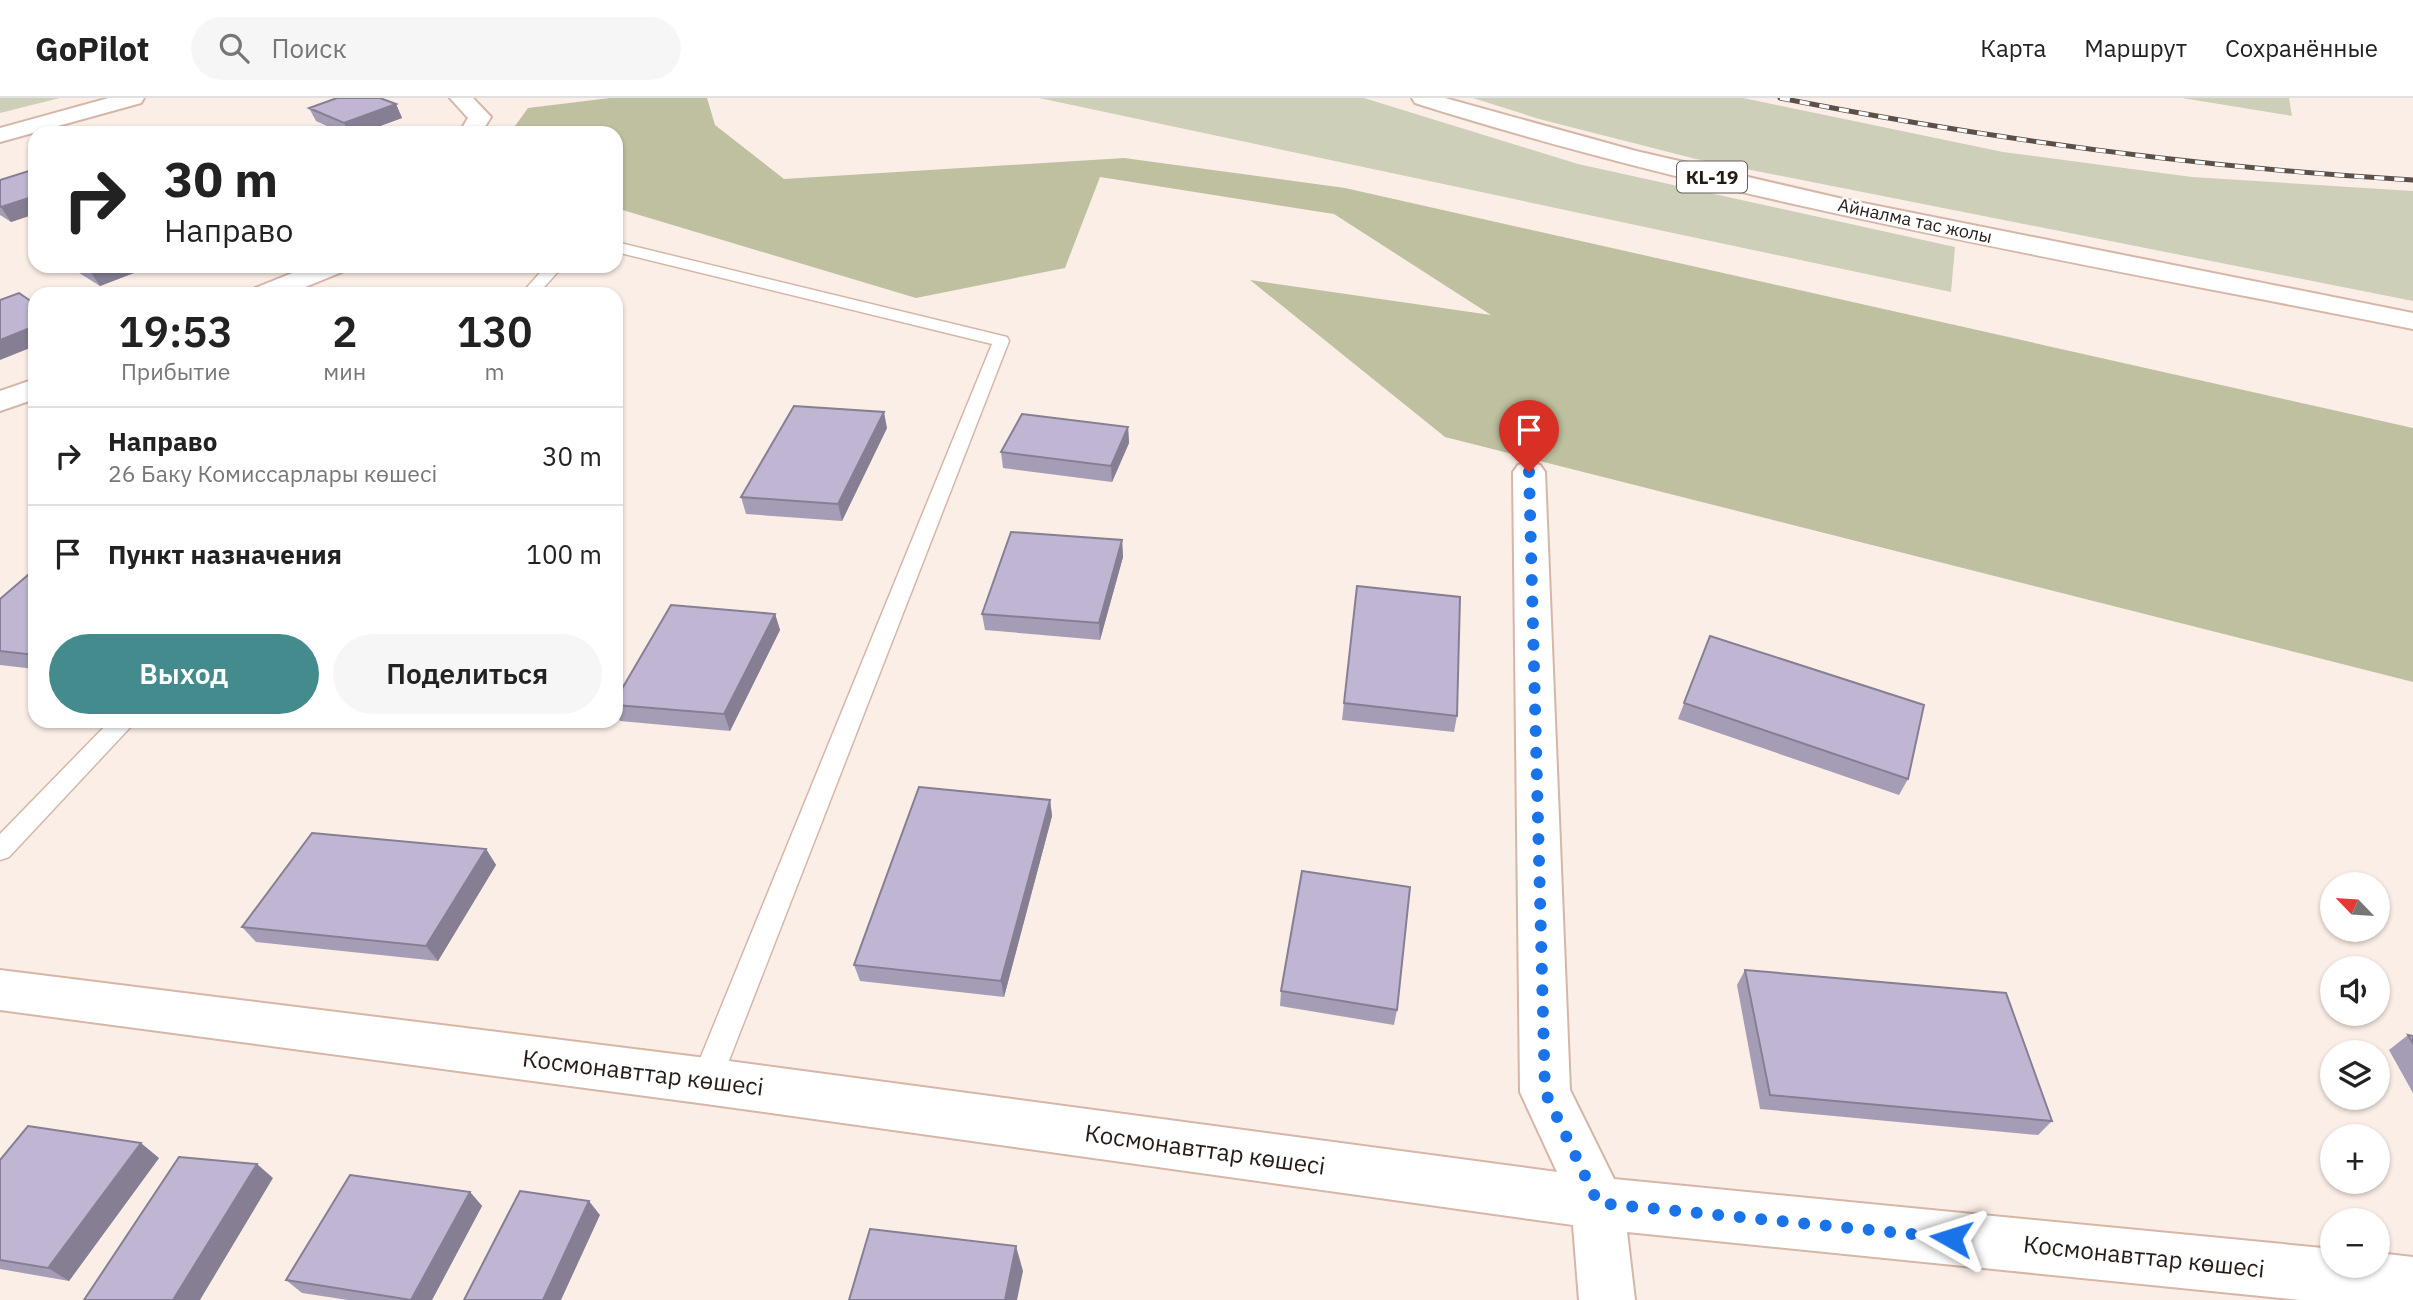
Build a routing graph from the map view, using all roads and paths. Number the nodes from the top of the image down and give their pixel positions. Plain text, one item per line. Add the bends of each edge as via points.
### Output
1 (133, 98) edge
2 (461, 98) edge
3 (1423, 98) edge
4 (32, 126) edge
5 (474, 126) edge
6 (28, 127) edge
7 (0, 135) edge
8 (623, 249) edge
9 (316, 273) edge
10 (548, 273) edge
11 (282, 287) edge
12 (536, 287) edge
13 (2413, 321) edge
14 (28, 391) edge
15 (0, 402) edge
16 (1529, 472) dead end
17 (117, 728) edge
18 (0, 850) edge
19 (0, 990) edge
20 (706, 1081) junction
21 (1598, 1203) junction
22 (2413, 1284) edge
23 (1607, 1300) edge

1 - 4 main road
2 - 5 main road via 480,117
3 - 13 main road, Айналма тас жолы / КL-19 via 1534,133 1721,179
6 - 7 main road
8 - 20 lane via 1001,341
9 - 11 main road
10 - 12 lane
14 - 15 main road
16 - 21 main road via 1545,1092
17 - 18 lane
19 - 20 main road, Космонавттар көшесі
20 - 21 main road, Космонавттар көшесі
21 - 22 main road, Космонавттар көшесі
21 - 23 main road

